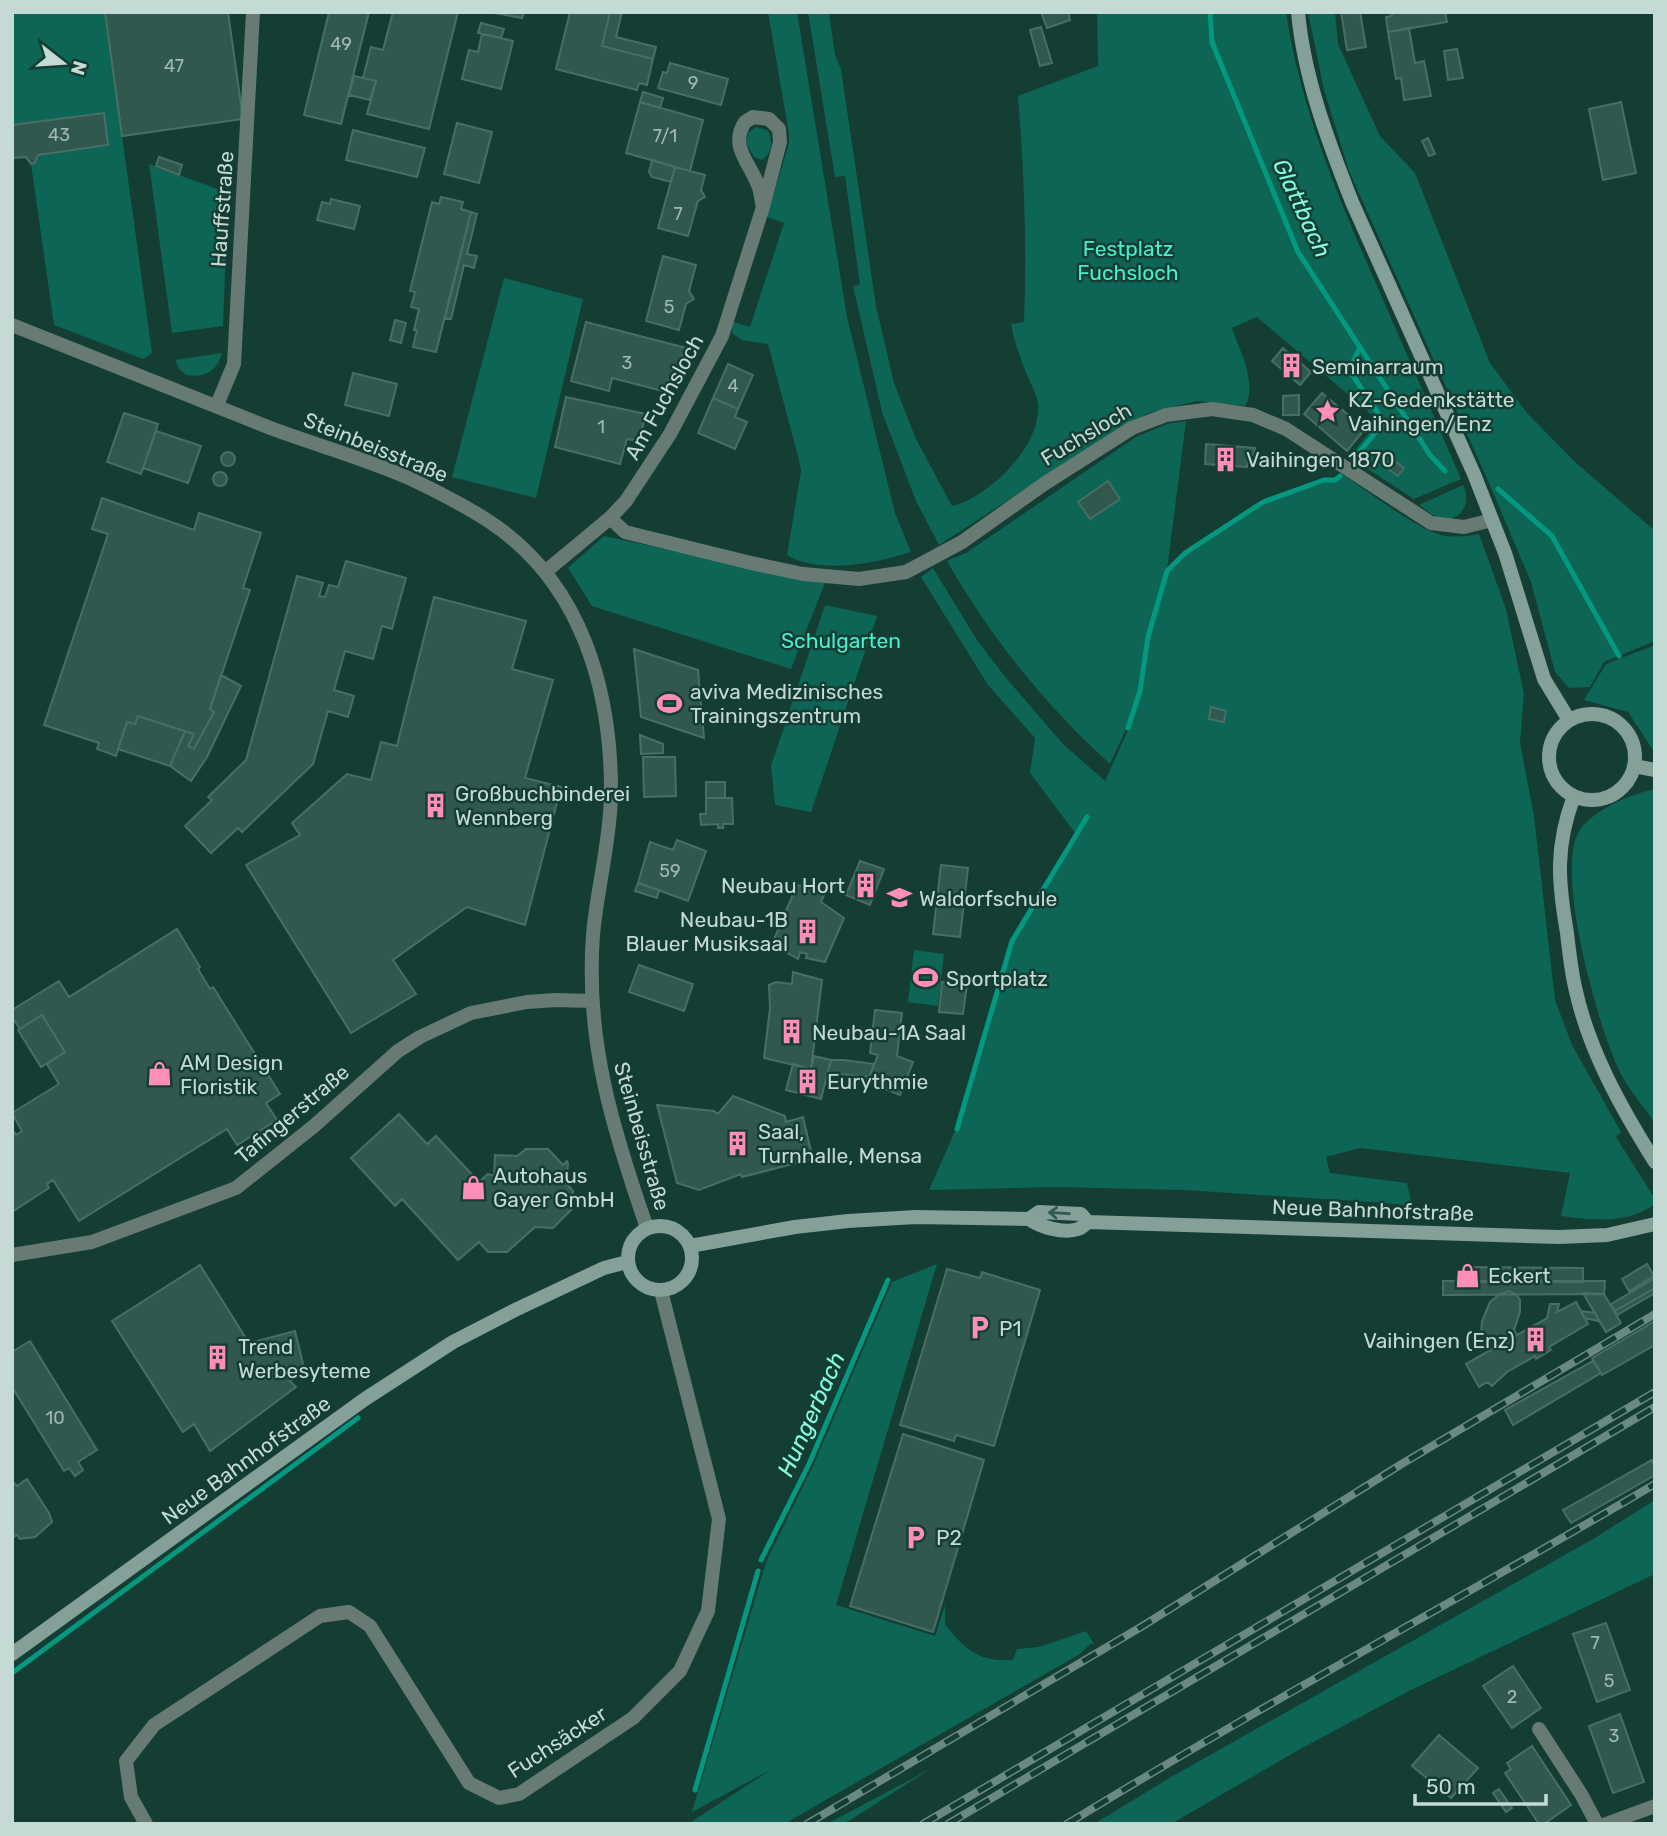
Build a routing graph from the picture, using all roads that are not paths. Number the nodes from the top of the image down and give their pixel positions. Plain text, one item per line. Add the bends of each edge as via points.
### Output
1 (253, 12) edge
2 (1298, 12) edge
3 (763, 207) junction
4 (12, 325) edge
5 (217, 405) junction
6 (610, 518) junction
7 (1492, 520) junction
8 (545, 572) junction
9 (1569, 720) junction
10 (1634, 766) junction
11 (1655, 770) edge
12 (1574, 796) junction
13 (592, 1000) junction
14 (1655, 1162) edge
15 (1655, 1224) edge
16 (647, 1228) junction
17 (690, 1246) junction
18 (12, 1255) edge
19 (627, 1262) junction
20 (662, 1291) junction
21 (12, 1654) edge
22 (1539, 1729) dead end
23 (1655, 1806) edge
24 (146, 1824) edge
25 (1597, 1824) edge
26 (1606, 1824) edge

1 - 5 street, Hauffstraße via 234,364
2 - 7 main road via 1315,96 1337,163
3 - 3 street, Am Fuchsloch via 780,136 776,125 760,116 745,122 738,138
3 - 6 street, Am Fuchsloch via 722,337 670,434 638,485
4 - 5 street, Steinbeisstraße
5 - 8 street, Steinbeisstraße via 431,489 490,522
6 - 7 street, Fuchsloch via 625,532 803,574 859,579 906,572 1132,428 1198,409 1239,412 1279,425 1431,523 1464,527
6 - 8 street, Am Fuchsloch
7 - 9 main road via 1545,679
8 - 13 street, Steinbeisstraße via 588,649 607,723 610,813 593,935
9 - 10 main road via 1589,713 1613,719 1630,736
9 - 12 main road via 1553,738 1549,760 1556,781
10 - 11 main road
10 - 12 main road via 1625,785 1609,796 1592,800
12 - 14 main road via 1562,829 1559,870 1575,988 1607,1077
13 - 16 street, Steinbeisstraße via 597,1056 610,1115
13 - 18 street, Tafingerstraße via 527,1002 462,1017 398,1051 236,1188 92,1242
15 - 17 main road, Neue Bahnhofstraße via 1607,1235 1559,1237 1088,1222 1081,1214 1039,1212 1029,1219 848,1221
16 - 17 main road via 673,1228
16 - 19 main road via 632,1241
17 - 20 main road via 690,1270 673,1288
19 - 20 main road via 638,1283
19 - 21 main road, Neue Bahnhofstraße via 604,1268 453,1342 365,1399
20 - 24 street, Fuchsäcker via 719,1519 708,1611 680,1671 632,1718 519,1794 499,1798 470,1783 370,1626 349,1612 320,1616 154,1725 126,1761 131,1797
22 - 25 street
23 - 26 street

